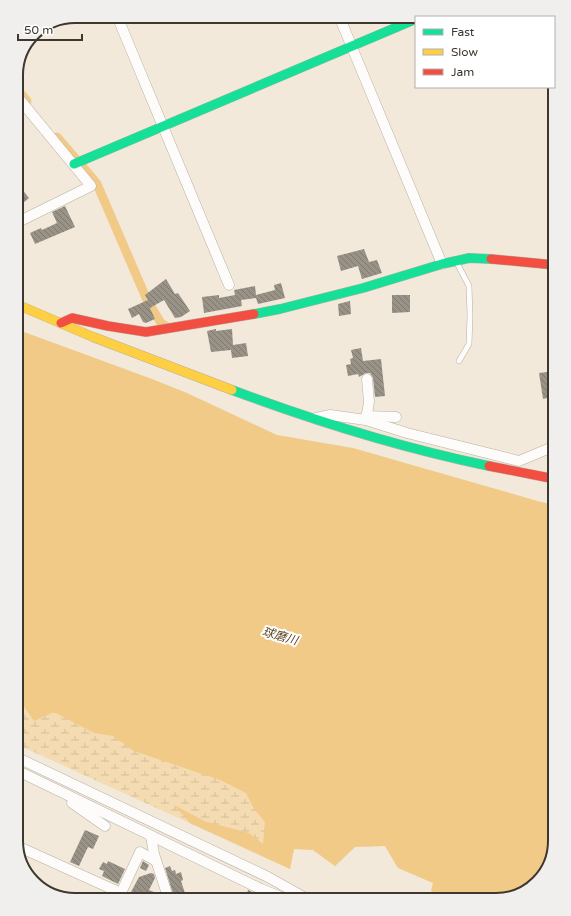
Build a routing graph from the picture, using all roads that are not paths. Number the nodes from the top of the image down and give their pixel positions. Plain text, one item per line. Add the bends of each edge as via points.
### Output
1 (120, 23) edge
2 (341, 23) edge
3 (406, 23) edge
4 (351, 46) junction
5 (23, 103) edge
6 (163, 126) junction
7 (74, 164) junction
8 (23, 220) edge
9 (455, 261) junction
10 (442, 264) junction
11 (548, 264) edge
12 (229, 284) dead end
13 (23, 307) edge
14 (61, 323) junction
15 (459, 361) dead end
16 (367, 379) dead end
17 (396, 417) dead end
18 (313, 418) junction
19 (366, 418) junction
20 (548, 449) edge
21 (548, 478) edge
22 (23, 760) edge
23 (23, 773) edge
24 (67, 795) junction
25 (105, 826) dead end
26 (151, 836) junction
27 (24, 849) edge
28 (156, 861) junction
29 (121, 893) edge
30 (121, 893) edge
31 (167, 893) edge
32 (271, 893) edge
33 (297, 893) edge

1 - 6 street
2 - 4 street
3 - 4 street
4 - 6 street
4 - 10 street
5 - 7 street
6 - 7 street
6 - 12 street
7 - 8 street via 91,186
9 - 10 street
9 - 11 street via 495,258
9 - 15 lane via 469,286 469,344
10 - 14 street via 280,309 146,332 72,318
13 - 14 street
14 - 18 street via 159,363
16 - 19 street via 369,402
17 - 19 street
18 - 19 street via 330,415
18 - 21 street via 401,445
19 - 20 street via 407,433 519,461
22 - 33 street
23 - 24 street
24 - 25 street via 69,801
24 - 26 street
26 - 28 street
26 - 32 street
27 - 29 street
28 - 30 street via 140,852
28 - 31 street

